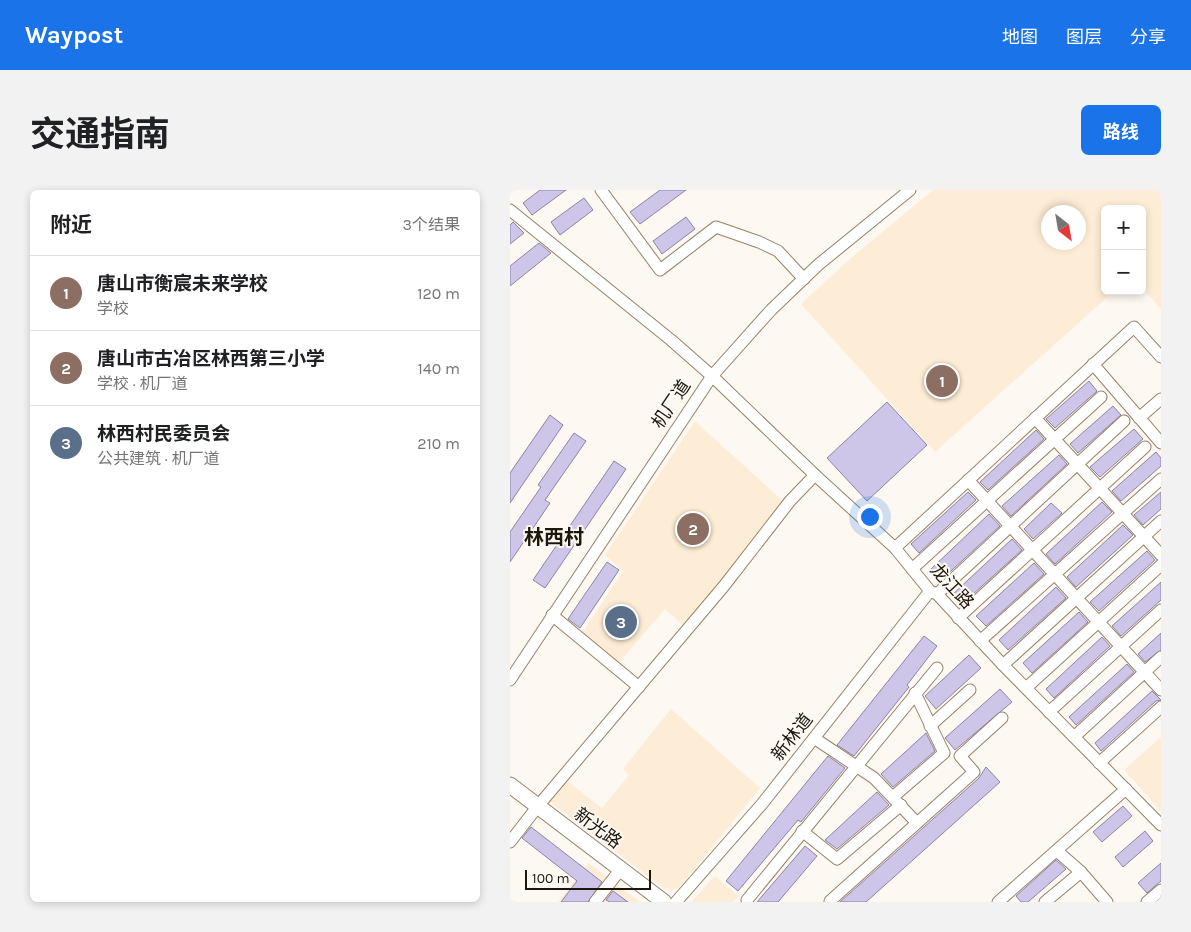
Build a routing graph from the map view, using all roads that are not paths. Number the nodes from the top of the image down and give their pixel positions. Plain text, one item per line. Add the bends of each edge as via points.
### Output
1 (600, 190) edge
2 (910, 190) edge
3 (510, 210) edge
4 (804, 278) junction
5 (1160, 354) edge
6 (1093, 364) junction
7 (712, 376) junction
8 (1101, 397) dead end
9 (1161, 399) edge
10 (1035, 418) junction
11 (1139, 418) junction
12 (1124, 421) dead end
13 (1055, 439) junction
14 (1160, 440) edge
15 (1145, 448) dead end
16 (1077, 464) junction
17 (815, 475) junction
18 (1161, 479) edge
19 (968, 480) junction
20 (1100, 488) junction
21 (987, 501) junction
22 (1123, 513) junction
23 (1161, 521) edge
24 (1010, 526) junction
25 (1144, 536) junction
26 (895, 548) junction
27 (1032, 550) junction
28 (1161, 555) edge
29 (1161, 565) edge
30 (912, 569) junction
31 (1054, 574) junction
32 (934, 592) junction
33 (1076, 598) junction
34 (1161, 610) edge
35 (552, 615) junction
36 (958, 618) junction
37 (1099, 623) junction
38 (980, 641) junction
39 (1121, 647) junction
40 (1161, 657) edge
41 (1002, 664) junction
42 (937, 668) dead end
43 (1144, 672) junction
44 (510, 680) edge
45 (639, 687) junction
46 (1026, 688) junction
47 (970, 690) dead end
48 (1161, 690) edge
49 (915, 693) junction
50 (1161, 707) edge
51 (1050, 712) junction
52 (1002, 718) dead end
53 (930, 726) junction
54 (1074, 737) junction
55 (814, 738) junction
56 (1099, 762) junction
57 (856, 766) junction
58 (510, 784) edge
59 (1126, 790) junction
60 (898, 801) junction
61 (538, 806) junction
62 (917, 823) junction
63 (1161, 824) edge
64 (802, 831) junction
65 (510, 842) edge
66 (1057, 851) junction
67 (621, 870) junction
68 (1081, 872) junction
69 (1161, 890) edge
70 (747, 900) dead end
71 (1005, 900) edge
72 (1101, 900) edge
73 (830, 901) dead end
74 (595, 902) edge
75 (664, 902) edge
76 (676, 902) edge
77 (1045, 902) edge
78 (1147, 902) edge

1 - 4 street via 660,270 716,227 778,251
2 - 4 street, 机厂道
3 - 7 street, 龙江路
4 - 7 street, 机厂道 via 770,310
5 - 6 street via 1134,327
6 - 10 street
6 - 11 street
7 - 17 street, 龙江路
7 - 35 street, 机厂道
8 - 13 street
9 - 11 street
10 - 13 street
10 - 19 street
11 - 14 street
12 - 16 street, 新林道
13 - 16 street
13 - 21 street
15 - 20 street
16 - 20 street
16 - 24 street, 新林道
17 - 26 street, 龙江路
17 - 45 street via 790,501
18 - 22 street
19 - 21 street
19 - 26 street
20 - 22 street
20 - 27 street
21 - 24 street
21 - 30 street
22 - 25 street
22 - 31 street
23 - 25 street
24 - 27 street
24 - 32 street, 新林道
25 - 28 street
25 - 33 street
26 - 30 street, 龙江路
27 - 31 street
27 - 36 street
29 - 37 street
30 - 32 street, 龙江路
31 - 33 street
31 - 38 street
32 - 36 street, 龙江路
32 - 55 street, 新林道
33 - 37 street
33 - 41 street
34 - 39 street
35 - 44 street, 机厂道
35 - 45 street
36 - 38 street, 龙江路
37 - 39 street
37 - 46 street
38 - 41 street, 龙江路
39 - 43 street
39 - 51 street
40 - 43 street
41 - 46 street, 龙江路
42 - 49 street
43 - 48 street
43 - 54 street
45 - 61 street
46 - 51 street, 龙江路
47 - 53 street
49 - 53 street
49 - 57 street
50 - 56 street
51 - 54 street, 龙江路
52 - 62 street via 960,756 974,772
53 - 60 street via 944,753
54 - 56 street, 龙江路
55 - 57 street
55 - 76 street, 新林道 via 762,804
56 - 59 street, 龙江路
57 - 60 street
57 - 64 street
58 - 61 main road, 新光路
59 - 63 street, 龙江路
59 - 66 street
60 - 62 street
60 - 64 street via 838,859
61 - 65 street
61 - 67 main road, 新光路
62 - 73 street
64 - 70 street
66 - 68 street
66 - 71 street
67 - 74 street
67 - 75 main road, 新光路
68 - 72 street
68 - 77 street
69 - 78 street

